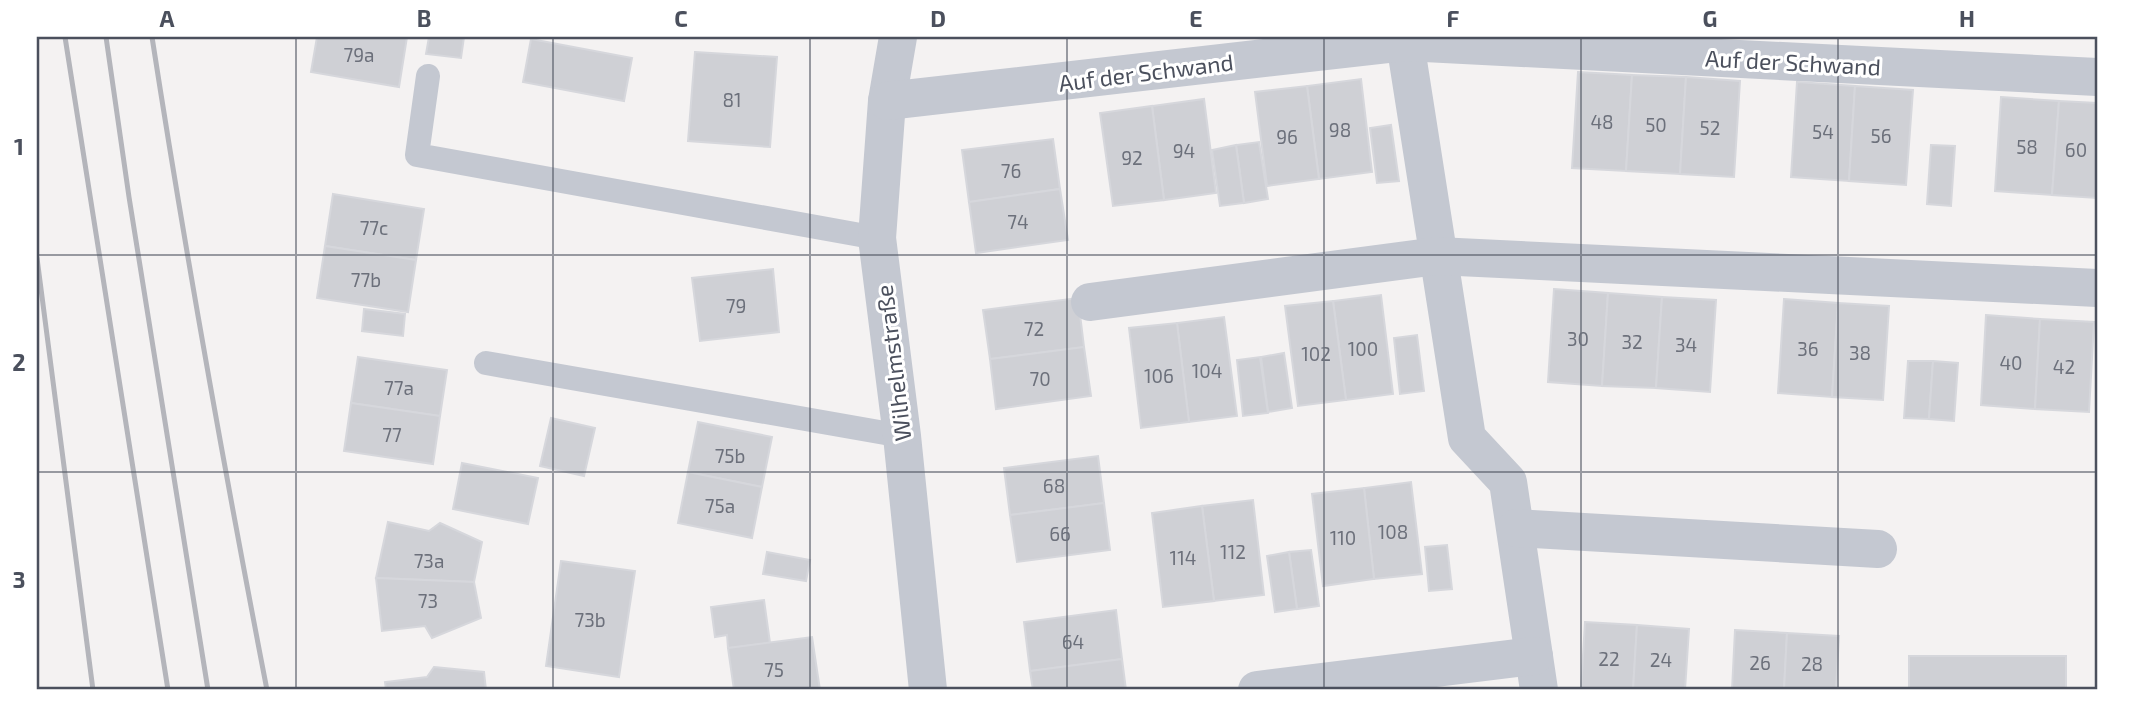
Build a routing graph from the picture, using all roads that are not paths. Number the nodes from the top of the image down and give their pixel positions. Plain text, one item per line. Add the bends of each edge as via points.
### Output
1 (898, 37) edge
2 (1405, 42) junction
3 (428, 76) dead end
4 (2097, 77) edge
5 (887, 101) junction
6 (877, 238) junction
7 (1437, 256) junction
8 (2097, 288) edge
9 (1090, 302) dead end
10 (486, 363) dead end
11 (902, 436) junction
12 (1516, 528) junction
13 (1878, 549) dead end
14 (1537, 673) edge
15 (928, 690) edge
16 (1257, 690) edge

1 - 5 street, Wilhelmstraße
2 - 4 street, Auf der Schwand
2 - 5 street, Auf der Schwand
2 - 7 street
3 - 6 lane via 417,155
5 - 6 street, Wilhelmstraße
6 - 11 street, Wilhelmstraße
7 - 8 street
7 - 9 street
7 - 12 street via 1467,438 1508,482
10 - 11 lane
11 - 15 street, Wilhelmstraße
12 - 13 street
12 - 14 street
14 - 16 street

